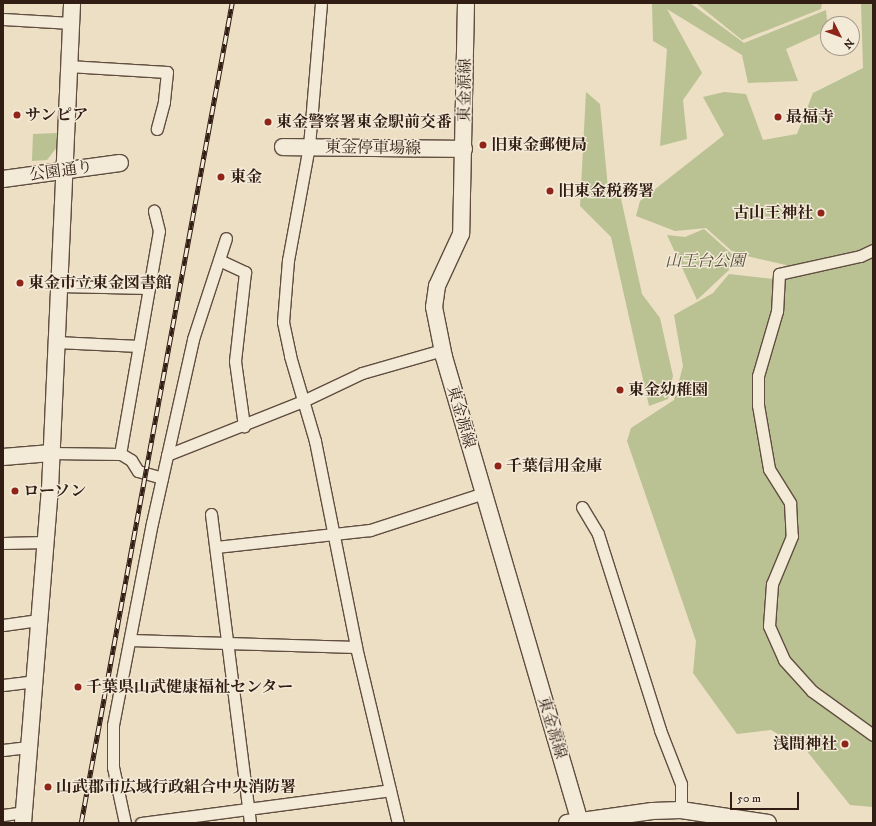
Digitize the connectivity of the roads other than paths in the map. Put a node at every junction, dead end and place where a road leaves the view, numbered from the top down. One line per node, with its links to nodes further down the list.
1 (72, 3): 5 (main road)
2 (321, 3): 8 (street)
3 (466, 3): 10 (main road, 東金源線)
4 (3, 19): 5 (street)
5 (71, 23): 6 (main road)
6 (68, 66): 7 (street); 12 (main road)
7 (157, 129)
8 (309, 146): 9 (main road, 東金停車場線); 10 (main road, 東金停車場線); 23 (street)
9 (283, 147)
10 (464, 149): 22 (main road, 東金源線)
11 (120, 163): 12 (main road, 公園通り)
12 (65, 171): 13 (main road, 公園通り); 18 (main road)
13 (3, 179)
14 (154, 211): 19 (street)
15 (226, 238): 17 (street)
16 (873, 250): 44 (street)
17 (219, 260): 24 (street); 27 (street)
18 (59, 286): 19 (street); 20 (main road)
19 (149, 288): 21 (street)
20 (56, 342): 21 (street); 25 (main road)
21 (139, 346): 26 (street)
22 (442, 350): 23 (street); 30 (main road, 東金源線)
23 (303, 401): 24 (street); 33 (street)
24 (244, 426): 27 (street)
25 (51, 453): 26 (street); 28 (main road); 34 (main road)
26 (120, 454): 29 (street)
27 (167, 454): 29 (street)
28 (3, 457)
29 (162, 478): 39 (street)
30 (484, 493): 33 (street); 52 (main road, 東金源線)
31 (582, 507): 50 (street)
32 (211, 514): 36 (street)
33 (334, 536): 36 (street); 41 (street)
34 (46, 542): 35 (street); 37 (main road)
35 (3, 544)
36 (216, 547): 40 (street)
37 (39, 620): 38 (street); 42 (main road)
38 (3, 625)
39 (130, 640): 40 (street); 53 (street)
40 (225, 643): 41 (street); 48 (street)
41 (356, 647): 47 (street)
42 (34, 681): 43 (street); 45 (main road)
43 (3, 685)
44 (873, 735)
45 (28, 747): 46 (street); 51 (main road)
46 (3, 750)
47 (390, 790): 48 (street); 56 (street)
48 (248, 808): 54 (street); 55 (street)
49 (3, 815): 51 (street)
50 (687, 815): 52 (main road); 57 (main road)
51 (24, 818)
52 (576, 822)
53 (125, 823)
54 (140, 823)
55 (250, 823)
56 (398, 823)
57 (768, 823)

